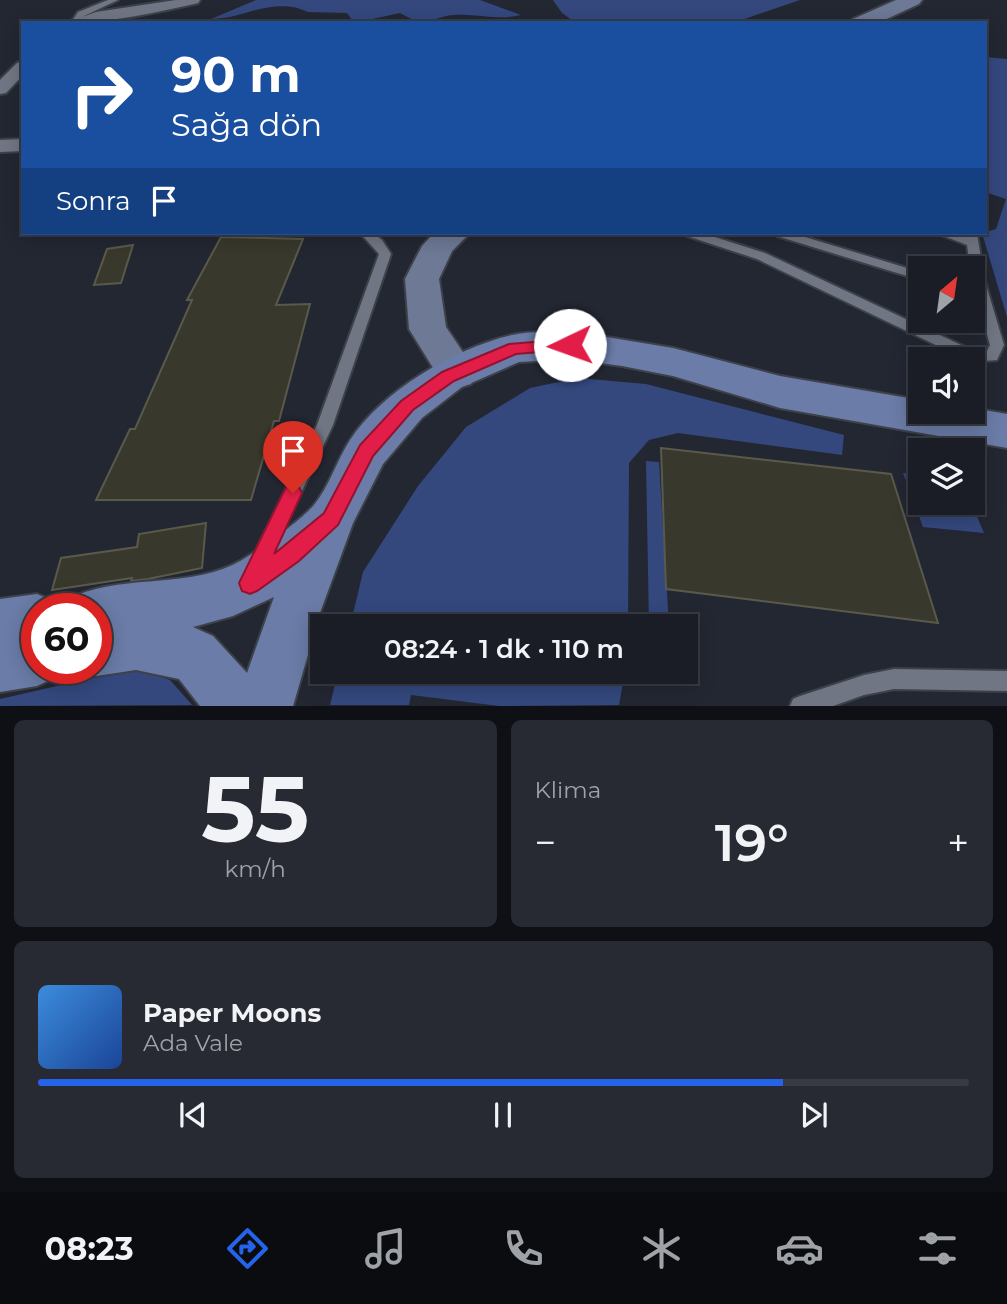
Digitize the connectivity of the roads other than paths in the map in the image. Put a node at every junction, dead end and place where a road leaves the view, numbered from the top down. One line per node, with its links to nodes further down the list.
1 (114, 0): 4 (lane)
2 (194, 0): 5 (street)
3 (912, 0): 6 (main road)
4 (75, 21)
5 (78, 21)
6 (865, 21)
7 (21, 68): 8 (street)
8 (0, 89)
9 (21, 145): 10 (street)
10 (0, 146)
11 (369, 235): 24 (lane)
12 (452, 235): 21 (main road)
13 (697, 235): 19 (lane)
14 (787, 235): 17 (lane)
15 (971, 237): 16 (lane)
16 (973, 256)
17 (908, 272)
18 (985, 312): 20 (lane)
19 (908, 326)
20 (923, 333)
21 (457, 373): 22 (main road); 23 (main road)
22 (1007, 430)
23 (331, 519): 24 (main road); 33 (main road)
24 (250, 583): 25 (main road)
25 (112, 612)
26 (21, 623): 27 (main road)
27 (0, 626)
28 (112, 647): 32 (main road)
29 (21, 661): 30 (main road)
30 (0, 664)
31 (1007, 681): 34 (lane)
32 (229, 705)
33 (264, 705)
34 (800, 705)

